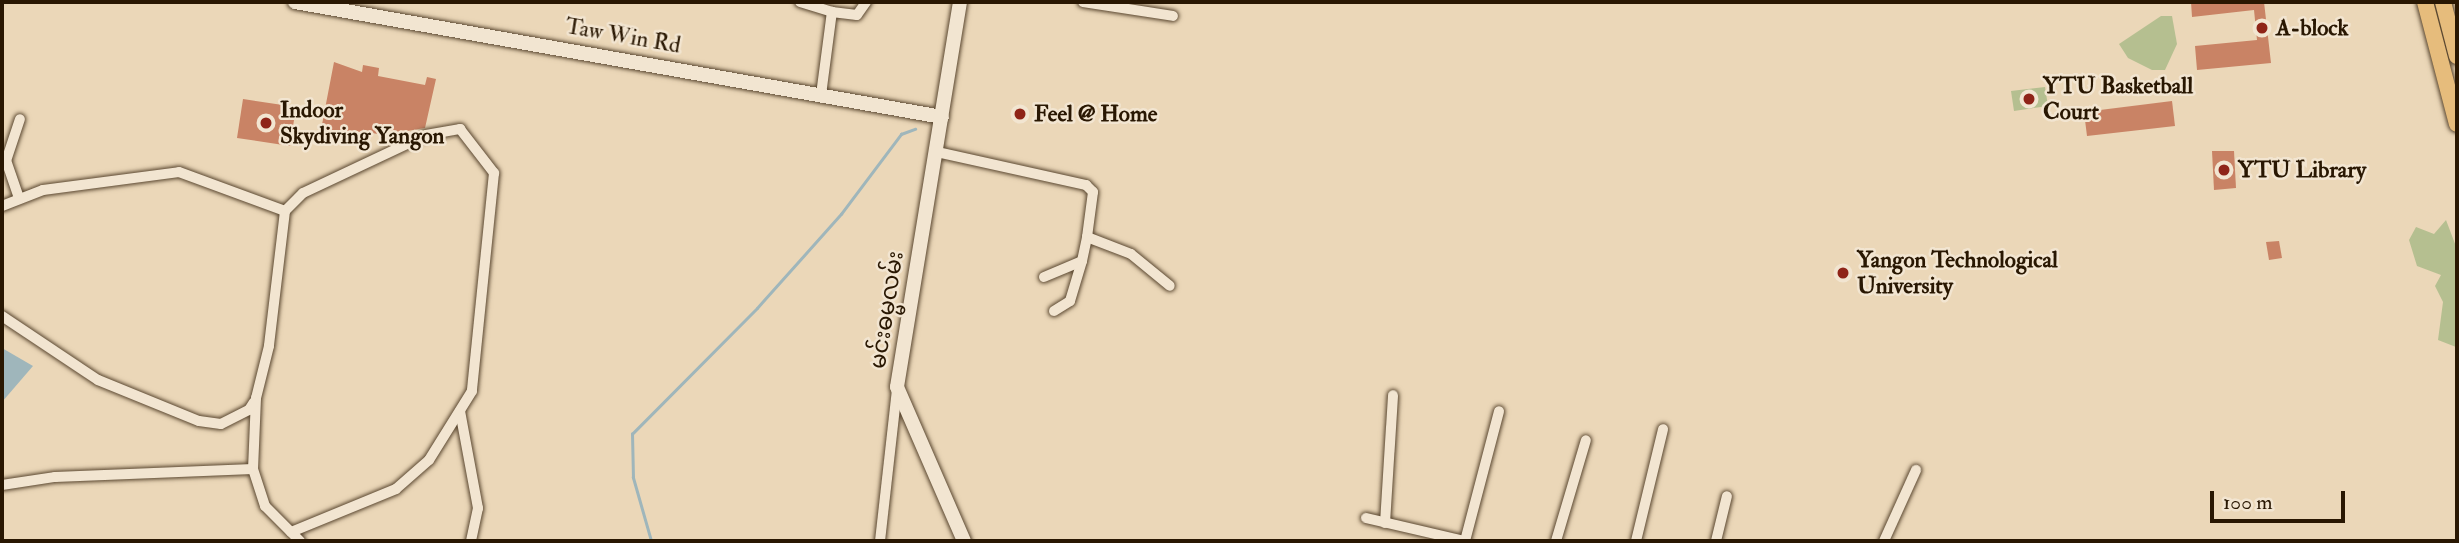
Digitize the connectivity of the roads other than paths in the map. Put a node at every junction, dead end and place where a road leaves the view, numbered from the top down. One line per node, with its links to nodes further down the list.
1 (295, 2): 11 (main road, Taw Win Rd)
2 (800, 2): 8 (street)
3 (866, 2): 8 (street)
4 (960, 2): 12 (main road, မင်းဓမ္မလမ်း)
5 (1083, 2): 9 (street)
6 (2425, 2): 14 (main road)
7 (2443, 2): 10 (main road)
8 (832, 12): 11 (street)
9 (1173, 16)
10 (2457, 57)
11 (821, 94): 12 (main road, Taw Win Rd)
12 (942, 117): 15 (main road, မင်းဓမ္မလမ်း)
13 (20, 119): 16 (street)
14 (2457, 124)
15 (937, 152): 19 (street); 25 (main road, မင်းဓမ္မလမ်း)
16 (19, 198): 17 (street); 18 (street)
17 (2, 206)
18 (285, 211): 27 (street); 28 (street)
19 (1087, 237): 20 (street); 22 (street)
20 (1082, 261): 21 (street); 23 (street)
21 (1044, 277)
22 (1170, 286)
23 (1054, 311)
24 (2, 316): 27 (street)
25 (897, 387): 42 (street); 43 (main road, မင်းဓမ္မလမ်း)
26 (1393, 395): 37 (street)
27 (256, 398): 32 (street)
28 (460, 411): 39 (street); 41 (street)
29 (1499, 411): 45 (street)
30 (1663, 429): 47 (street)
31 (1586, 440): 46 (street)
32 (253, 469): 34 (street); 39 (street)
33 (1916, 470): 49 (street)
34 (2, 485)
35 (1727, 496): 48 (street)
36 (1366, 518): 37 (street)
37 (1385, 523): 38 (street)
38 (1410, 528): 44 (street); 45 (street)
39 (291, 532): 40 (street)
40 (300, 541)
41 (471, 541)
42 (880, 541)
43 (964, 541)
44 (1408, 541)
45 (1465, 541)
46 (1556, 541)
47 (1636, 541)
48 (1716, 541)
49 (1884, 541)

